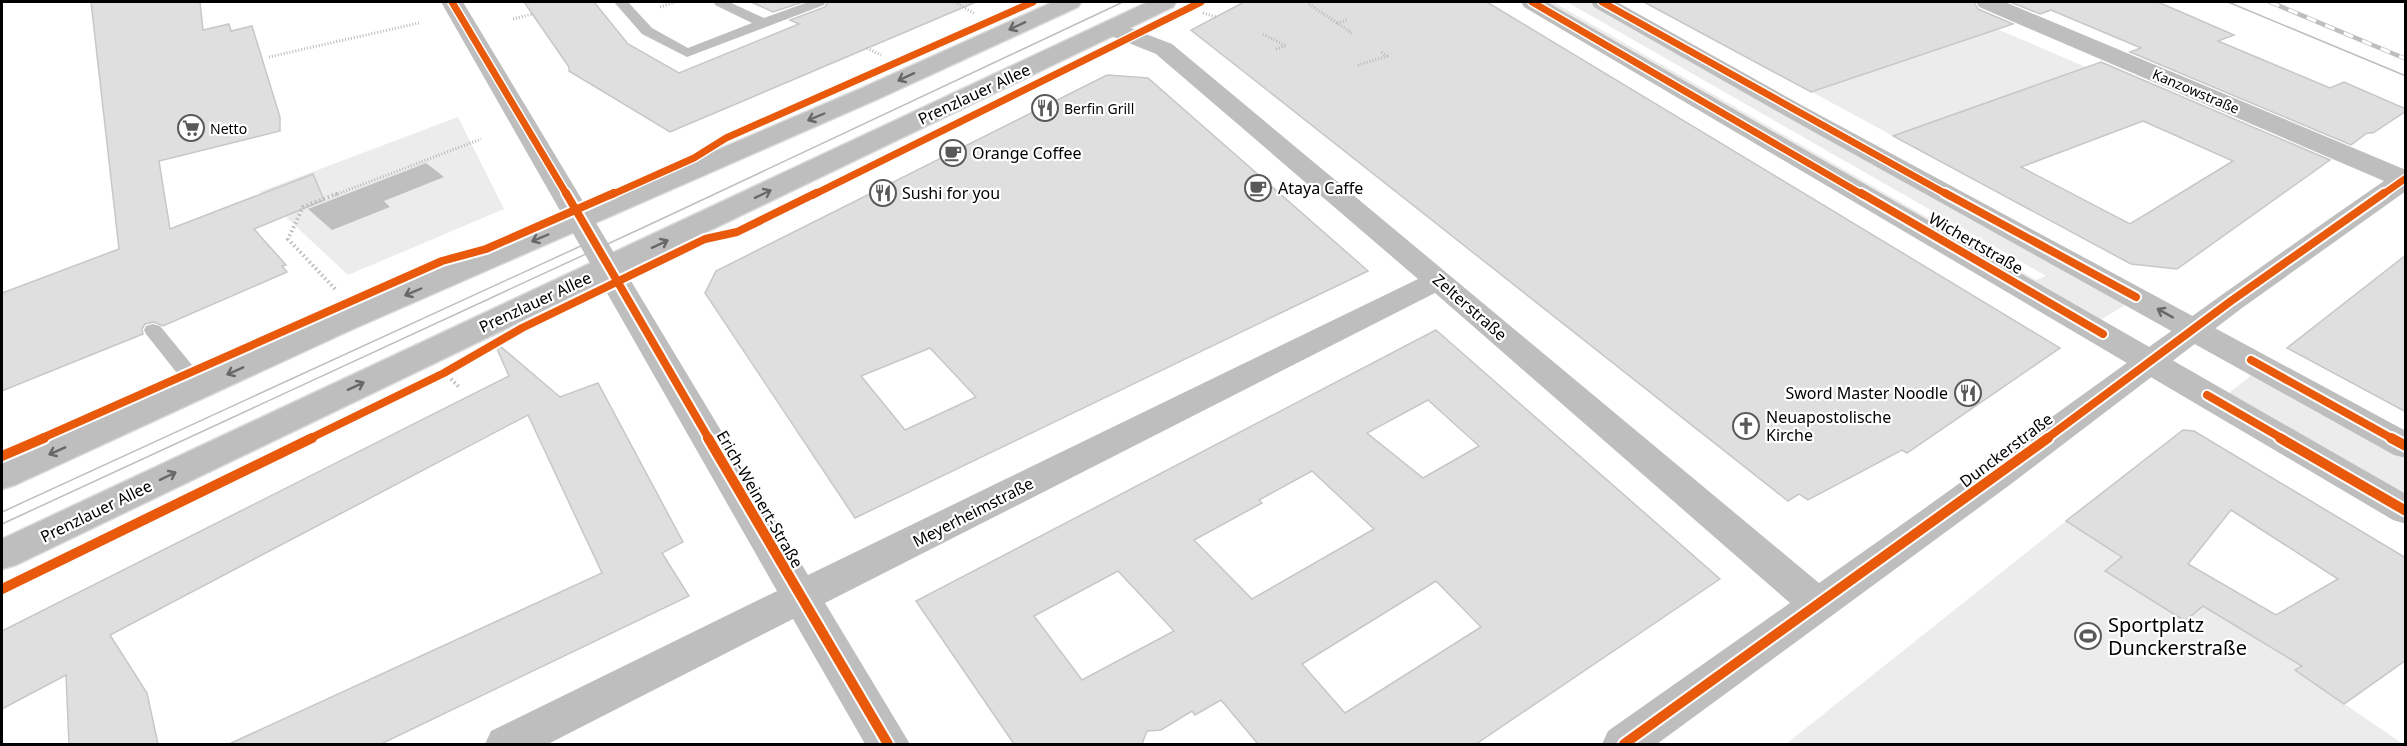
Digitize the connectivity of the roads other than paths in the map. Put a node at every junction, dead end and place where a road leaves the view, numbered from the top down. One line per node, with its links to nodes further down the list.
1 (452, 2): 13 (street)
2 (621, 2): 10 (lane)
3 (720, 2): 10 (lane)
4 (819, 2): 10 (lane)
5 (1070, 2): 13 (street, one-way to 13)
6 (1165, 2): 11 (street, Prenzlauer Allee)
7 (1532, 2): 18 (street, Wichertstraße)
8 (1602, 2): 16 (street, Wichertstraße, one-way to 8)
9 (1987, 2): 12 (street, Kanzowstraße)
10 (763, 23)
11 (1112, 28): 14 (street, Prenzlauer Allee, one-way to 11); 15 (street, Zelterstraße)
12 (2405, 178): 16 (street, Dunckerstraße)
13 (581, 219): 14 (street, Erich-Weinert-Straße); 19 (street, one-way to 19)
14 (609, 268): 23 (street, Prenzlauer Allee, one-way to 14); 24 (street, Erich-Weinert-Straße)
15 (1439, 281): 24 (street, Meyerheimstraße); 25 (street, Zelterstraße)
16 (2194, 329): 18 (street, Dunckerstraße); 20 (street, Wichertstraße)
17 (153, 330): 19 (lane)
18 (2150, 361): 22 (street, Wichertstraße); 25 (street, Dunckerstraße)
19 (199, 387): 21 (street, one-way to 21)
20 (2406, 446)
21 (2, 476)
22 (2406, 512)
23 (2, 555)
24 (800, 598): 26 (street, Meyerheimstraße); 27 (street, Erich-Weinert-Straße)
25 (1818, 604): 28 (street, Dunckerstraße)
26 (507, 744)
27 (888, 744)
28 (1624, 744)

